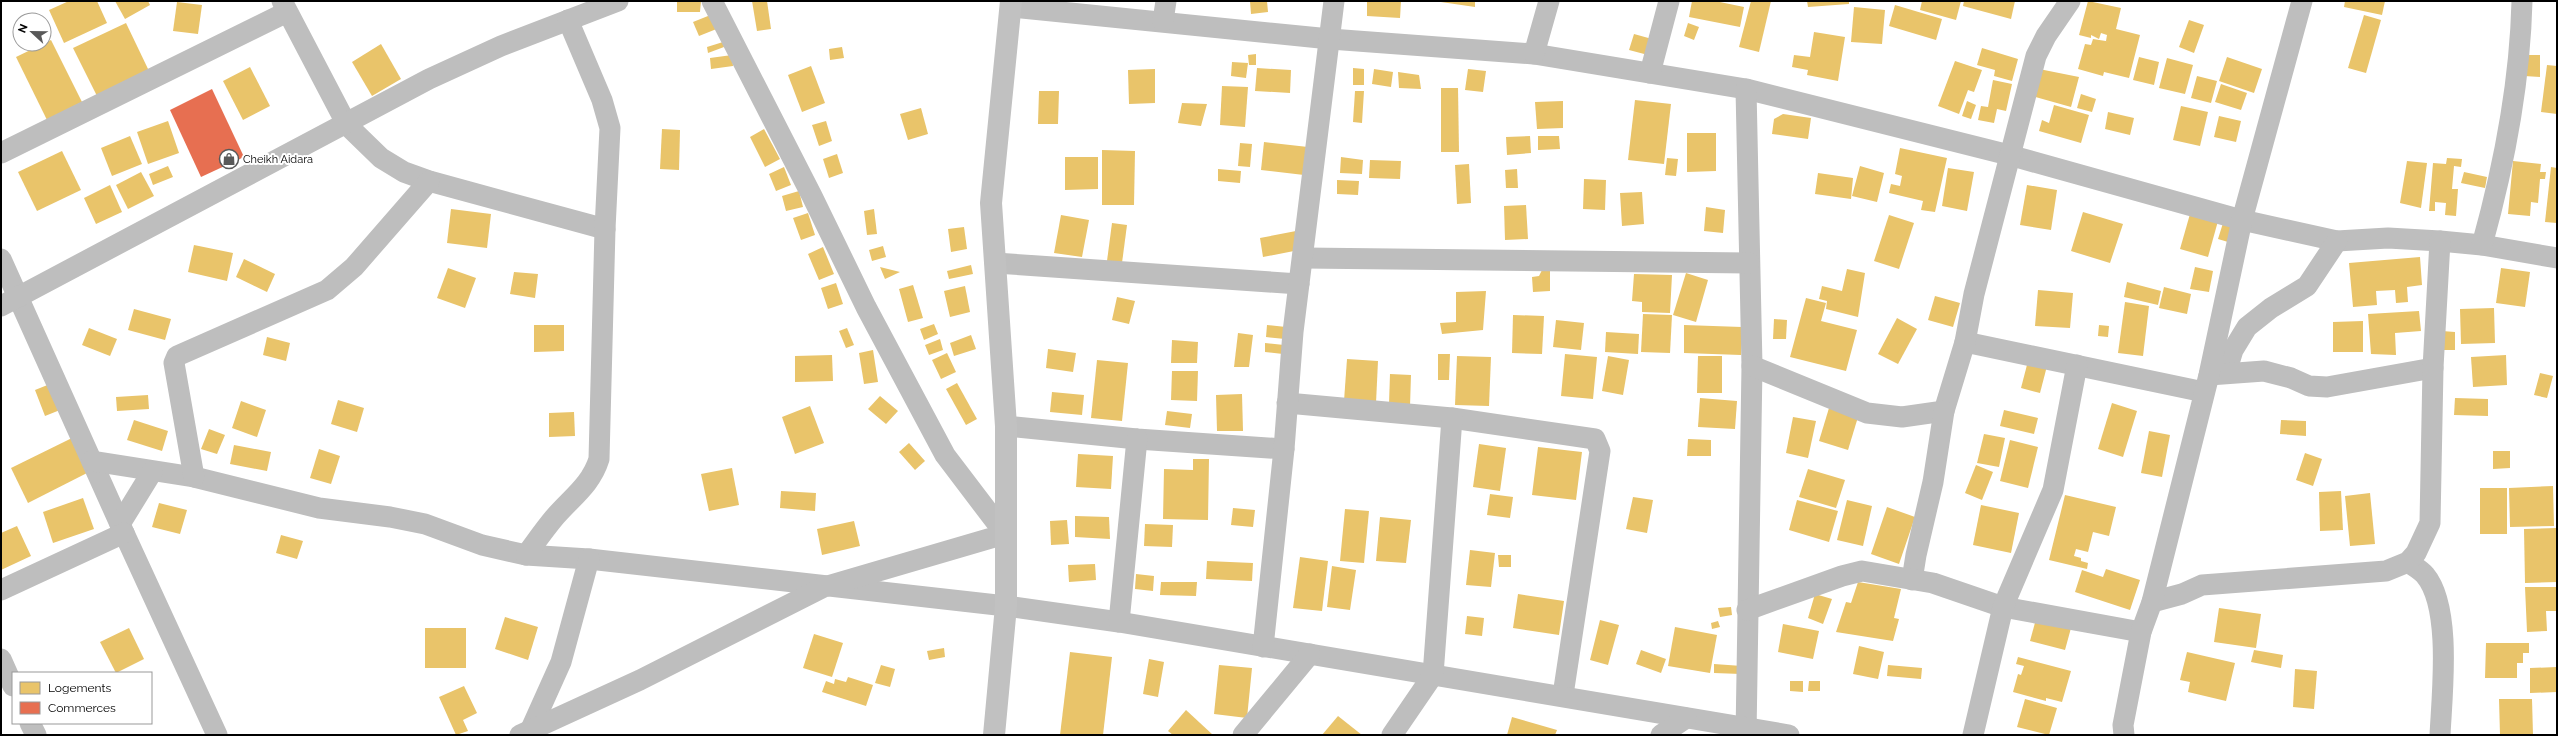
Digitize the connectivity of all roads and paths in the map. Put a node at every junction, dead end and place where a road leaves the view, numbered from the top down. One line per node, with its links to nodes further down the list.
1 (618, 1): 12 (street)
2 (712, 1): 48 (street)
3 (1334, 1): 13 (street)
4 (1549, 1): 14 (street)
5 (1670, 1): 15 (street)
6 (2070, 1): 19 (street)
7 (2302, 1): 21 (street)
8 (2522, 1): 25 (street)
9 (1011, 4): 11 (street); 29 (main road)
10 (285, 7): 17 (street); 18 (street)
11 (1165, 11): 13 (street)
12 (568, 20): 17 (street); 22 (street)
13 (1330, 39): 14 (street); 26 (street)
14 (1534, 54): 15 (street)
15 (1650, 73): 16 (street)
16 (1746, 89): 19 (street); 30 (street)
17 (346, 125): 20 (street); 32 (street)
18 (1, 153)
19 (2008, 155): 21 (street); 33 (street)
20 (429, 182): 22 (street); 46 (street)
21 (2242, 220): 23 (street); 37 (street)
22 (605, 229): 49 (street)
23 (2337, 241): 24 (street); 37 (street)
24 (2440, 242): 25 (street); 36 (street)
25 (2482, 245): 27 (street)
26 (1304, 258): 30 (street); 31 (street)
27 (2557, 258)
28 (1, 259): 32 (street)
29 (995, 263): 31 (street); 41 (main road)
30 (1749, 263): 35 (street)
31 (1299, 284): 38 (street)
32 (10, 302): 44 (street)
33 (1965, 342): 34 (street); 39 (street)
34 (2077, 365): 37 (street); 57 (street)
35 (1752, 366): 39 (street); 58 (street)
36 (2434, 368): 37 (street); 51 (street)
37 (2213, 380): 55 (street)
38 (1287, 403): 40 (street); 43 (street)
39 (1944, 411): 52 (street)
40 (1452, 418): 64 (street); 66 (street)
41 (1006, 426): 42 (street); 48 (main road)
42 (1137, 439): 43 (street); 59 (street)
43 (1284, 450): 61 (street)
44 (92, 461): 45 (street); 47 (street)
45 (152, 472): 46 (street); 47 (street)
46 (194, 477): 49 (street)
47 (122, 528): 54 (street); 72 (street)
48 (1005, 534): 53 (street); 56 (main road)
49 (526, 556): 50 (street)
50 (589, 559): 53 (street); 70 (street)
51 (2408, 562): 55 (street); 80 (street)
52 (1912, 580): 57 (street); 58 (street)
53 (824, 587): 56 (street); 70 (street)
54 (1, 590)
55 (2152, 602): 60 (street)
56 (1006, 606): 59 (street); 73 (main road)
57 (2003, 607): 60 (street); 78 (street)
58 (1747, 610): 69 (street)
59 (1119, 622): 61 (street)
60 (2141, 632): 79 (street)
61 (1263, 647): 62 (street)
62 (1310, 654): 64 (street); 74 (street)
63 (1, 659): 65 (street)
64 (1433, 675): 66 (street); 75 (street)
65 (12, 684)
66 (1563, 695): 67 (street)
67 (1686, 718): 69 (street); 76 (street)
68 (30, 724): 71 (street)
69 (1747, 732): 77 (street)
70 (525, 733)
71 (36, 735)
72 (217, 735)
73 (994, 735)
74 (1243, 735)
75 (1392, 735)
76 (1661, 735)
77 (1790, 735)
78 (1973, 735)
79 (2124, 735)
80 (2440, 735)

